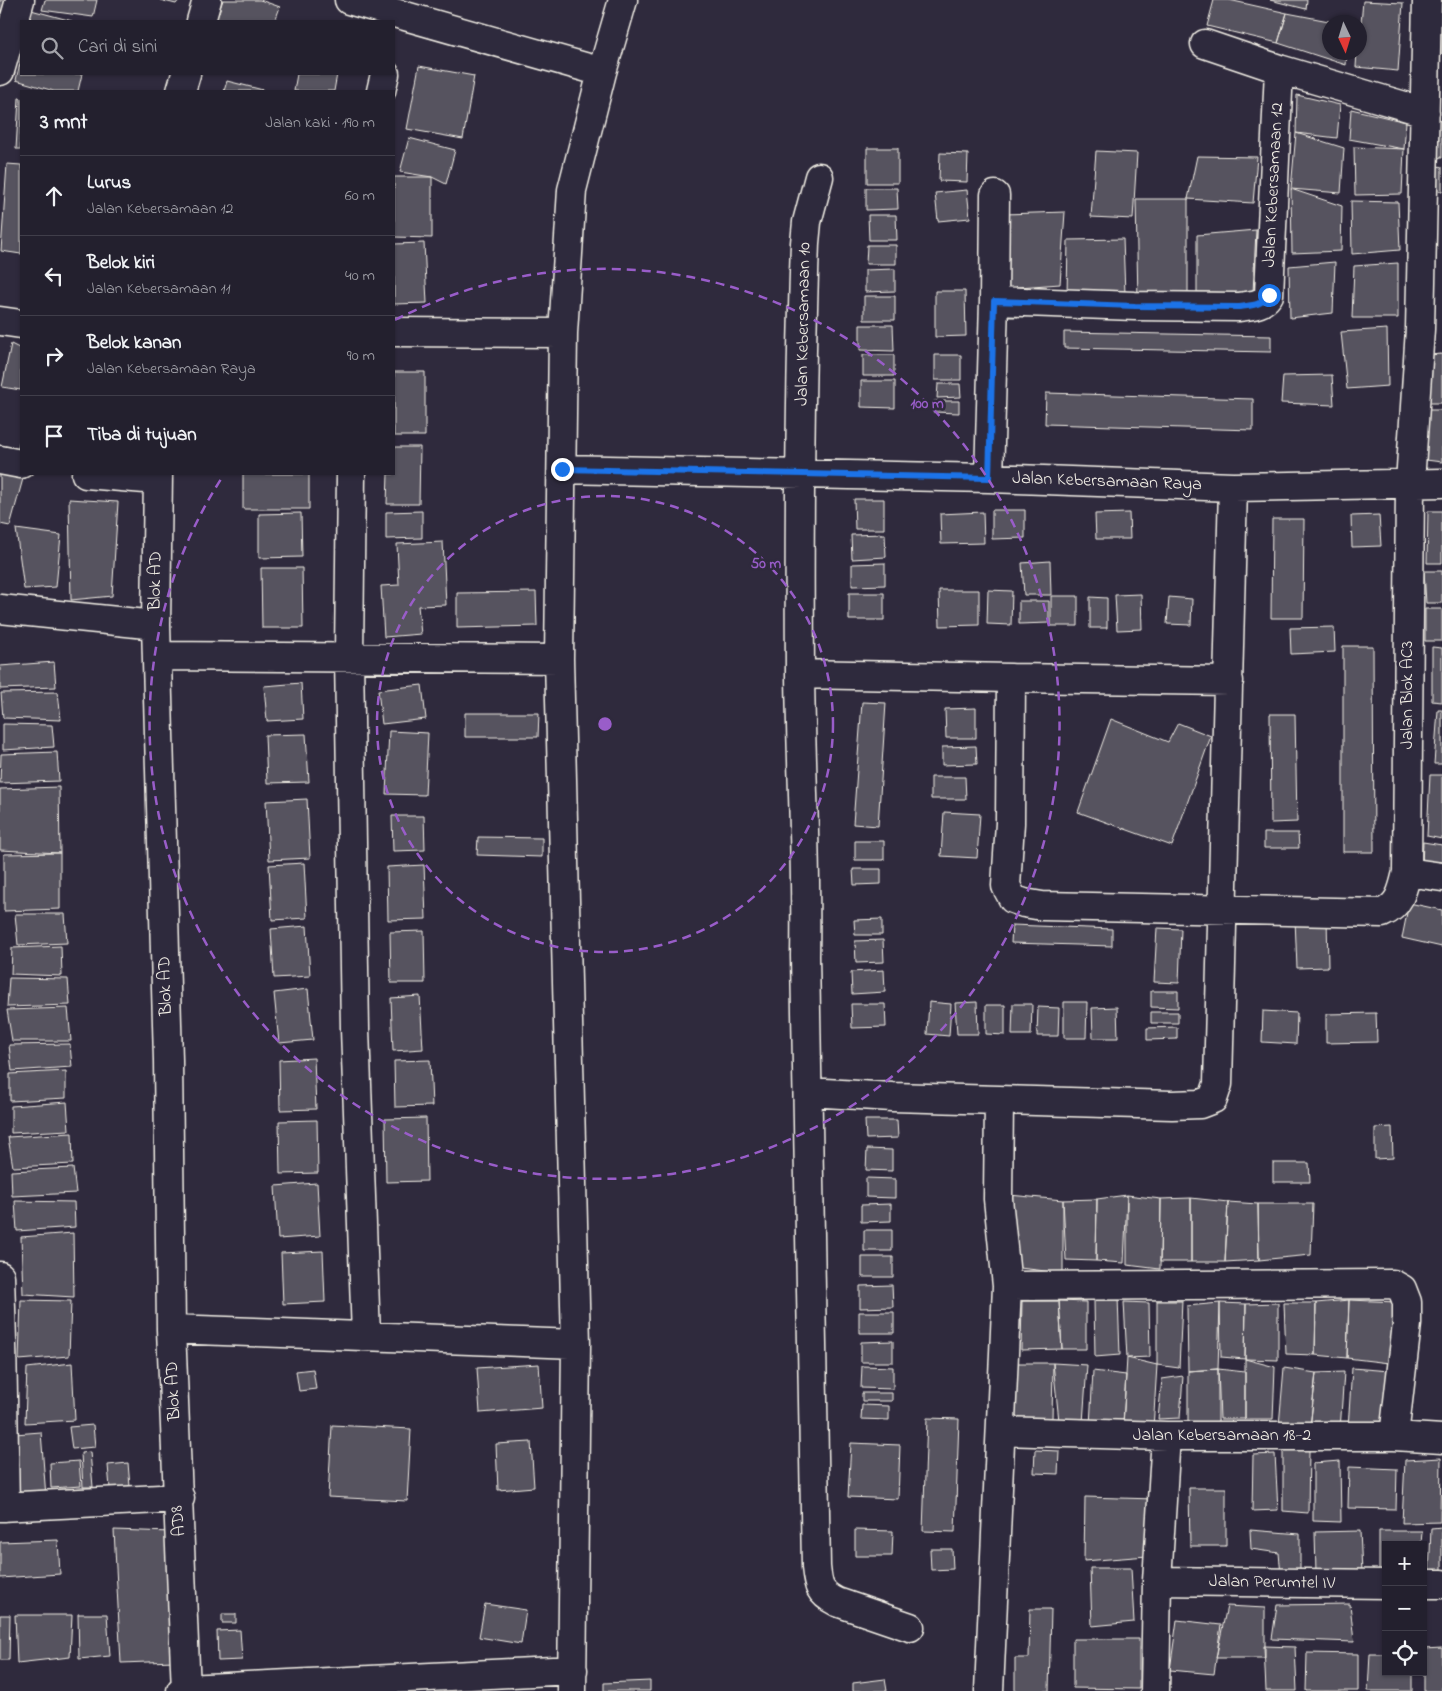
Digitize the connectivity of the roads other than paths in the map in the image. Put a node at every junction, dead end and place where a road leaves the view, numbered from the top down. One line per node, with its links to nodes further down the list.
1 (20, 0): 10 (street)
2 (207, 0): 7 (street)
3 (349, 0): 6 (street)
4 (623, 0): 11 (street)
5 (1427, 0): 16 (street, Jalan Blok AC3)
6 (398, 17): 11 (street)
7 (201, 20)
8 (1205, 44): 9 (street)
9 (1279, 69): 16 (street); 19 (street, Jalan Kebersamaan 12)
10 (0, 71)
11 (602, 72): 24 (street)
12 (186, 75): 14 (street)
13 (385, 75): 15 (street)
14 (181, 90)
15 (381, 90)
16 (1425, 112): 22 (street, Jalan Blok AC3)
17 (819, 176): 28 (street, Jalan Kebersamaan 10)
18 (995, 195): 19 (street)
19 (994, 301): 32 (street)
20 (0, 321): 21 (street)
21 (20, 324)
22 (1431, 329): 33 (street, Jalan Blok AC3)
23 (395, 332): 24 (street)
24 (563, 333): 27 (street)
25 (0, 460): 26 (street)
26 (20, 464)
27 (562, 469): 28 (street, Jalan Kebersamaan Raya); 40 (street)
28 (801, 473): 32 (street, Jalan Kebersamaan Raya); 41 (street, Jalan Kebersamaan 10)
29 (110, 475): 31 (street)
30 (351, 475): 39 (street)
31 (158, 477): 37 (street, Blok AD)
32 (989, 478): 35 (street, Jalan Kebersamaan Raya)
33 (1410, 483): 34 (street, Jalan Kebersamaan Raya); 35 (street, Jalan Kebersamaan Raya); 44 (street, Jalan Blok AC3)
34 (1442, 483)
35 (1233, 487): 43 (street)
36 (0, 609): 37 (street)
37 (156, 625): 38 (street, Blok AD)
38 (157, 656): 39 (street); 51 (street, Blok AD)
39 (349, 656): 40 (street); 52 (street)
40 (559, 659): 54 (street)
41 (800, 674): 42 (street); 47 (street, Jalan Kebersamaan 10)
42 (1011, 678): 43 (street); 46 (street, Jalan Blok AC3)
43 (1229, 681): 46 (street)
44 (1407, 872): 45 (street); 46 (street, Jalan Blok AC3)
45 (1442, 877)
46 (1223, 908): 48 (street)
47 (808, 1092): 48 (street); 65 (street, Jalan Kebersamaan 10)
48 (999, 1100): 50 (street)
49 (0, 1276): 53 (street)
50 (1007, 1286): 55 (street); 57 (street)
51 (171, 1329): 52 (street); 59 (street, Blok AD)
52 (366, 1336): 54 (street)
53 (1, 1341): 60 (street)
54 (576, 1344): 66 (street)
55 (1001, 1431): 56 (street, Jalan Kebersamaan 18-2); 69 (street)
56 (1166, 1436): 57 (street, Jalan Kebersamaan 18-2); 61 (street)
57 (1394, 1436): 58 (street, Jalan Kebersamaan 18-2)
58 (1442, 1439)
59 (180, 1498): 60 (street, AD8); 68 (street, AD8)
60 (2, 1507)
61 (1157, 1581): 62 (street, Jalan Perumtel IV); 70 (street)
62 (1382, 1584)
63 (1427, 1584): 64 (street)
64 (1442, 1584)
65 (910, 1628)
66 (573, 1680): 67 (street)
67 (374, 1686): 68 (street)
68 (185, 1690)
69 (989, 1691)
70 (1155, 1691)

